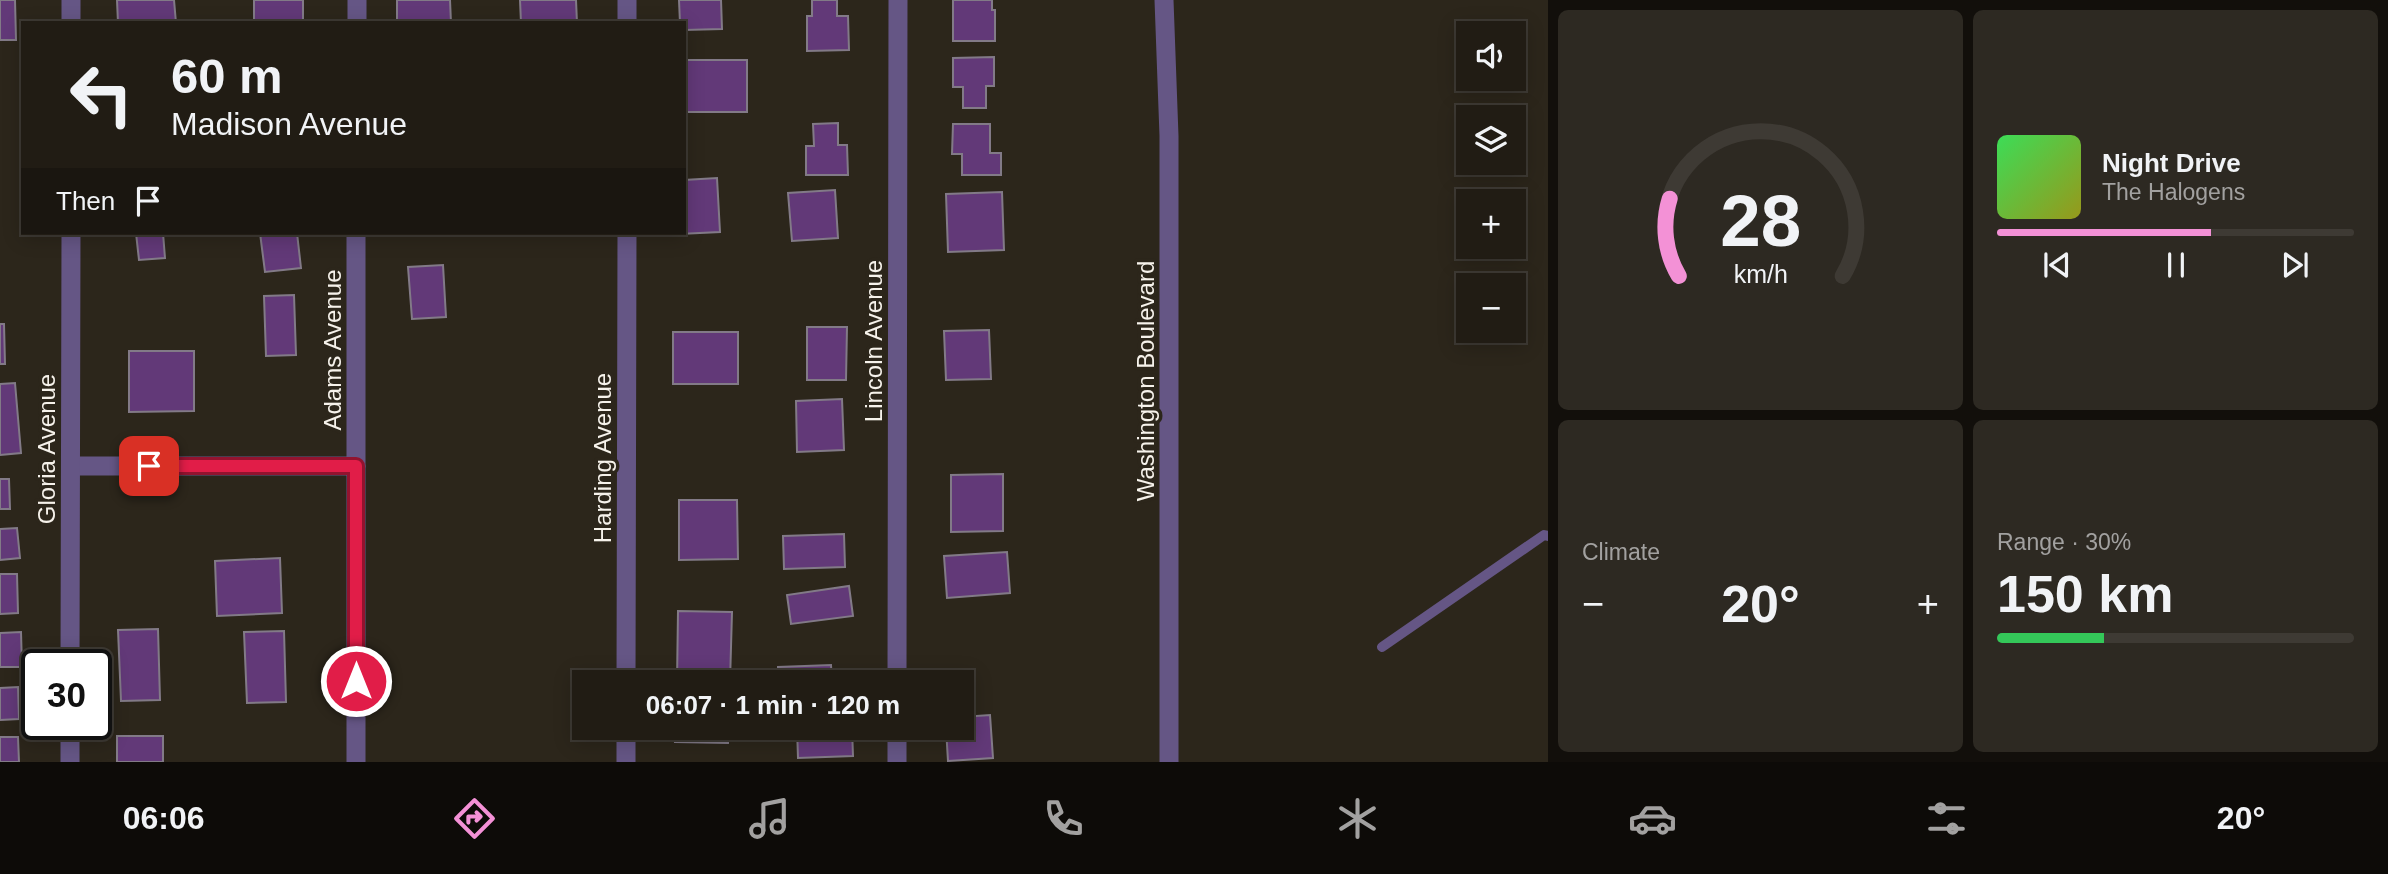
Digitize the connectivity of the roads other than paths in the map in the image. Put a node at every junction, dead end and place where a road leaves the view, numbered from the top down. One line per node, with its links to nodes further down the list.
1 (71, 0): 6 (street)
2 (357, 0): 7 (street)
3 (627, 0): 8 (street)
4 (898, 0): 18 (street, Lincoln Avenue)
5 (1164, 0): 26 (street, Washington Boulevard)
6 (71, 21)
7 (357, 21)
8 (627, 21)
9 (71, 235): 12 (street, Gloria Avenue)
10 (356, 235): 13 (street, Adams Avenue)
11 (627, 235): 17 (street, Harding Avenue)
12 (71, 466): 13 (street); 16 (street, Gloria Avenue)
13 (356, 466): 23 (street, Adams Avenue)
14 (1548, 536): 15 (lane)
15 (1382, 647)
16 (71, 649)
17 (626, 670)
18 (897, 670)
19 (70, 740): 22 (street)
20 (626, 740): 24 (street)
21 (897, 740): 25 (street)
22 (70, 762)
23 (356, 762)
24 (626, 762)
25 (897, 762)
26 (1169, 762)

